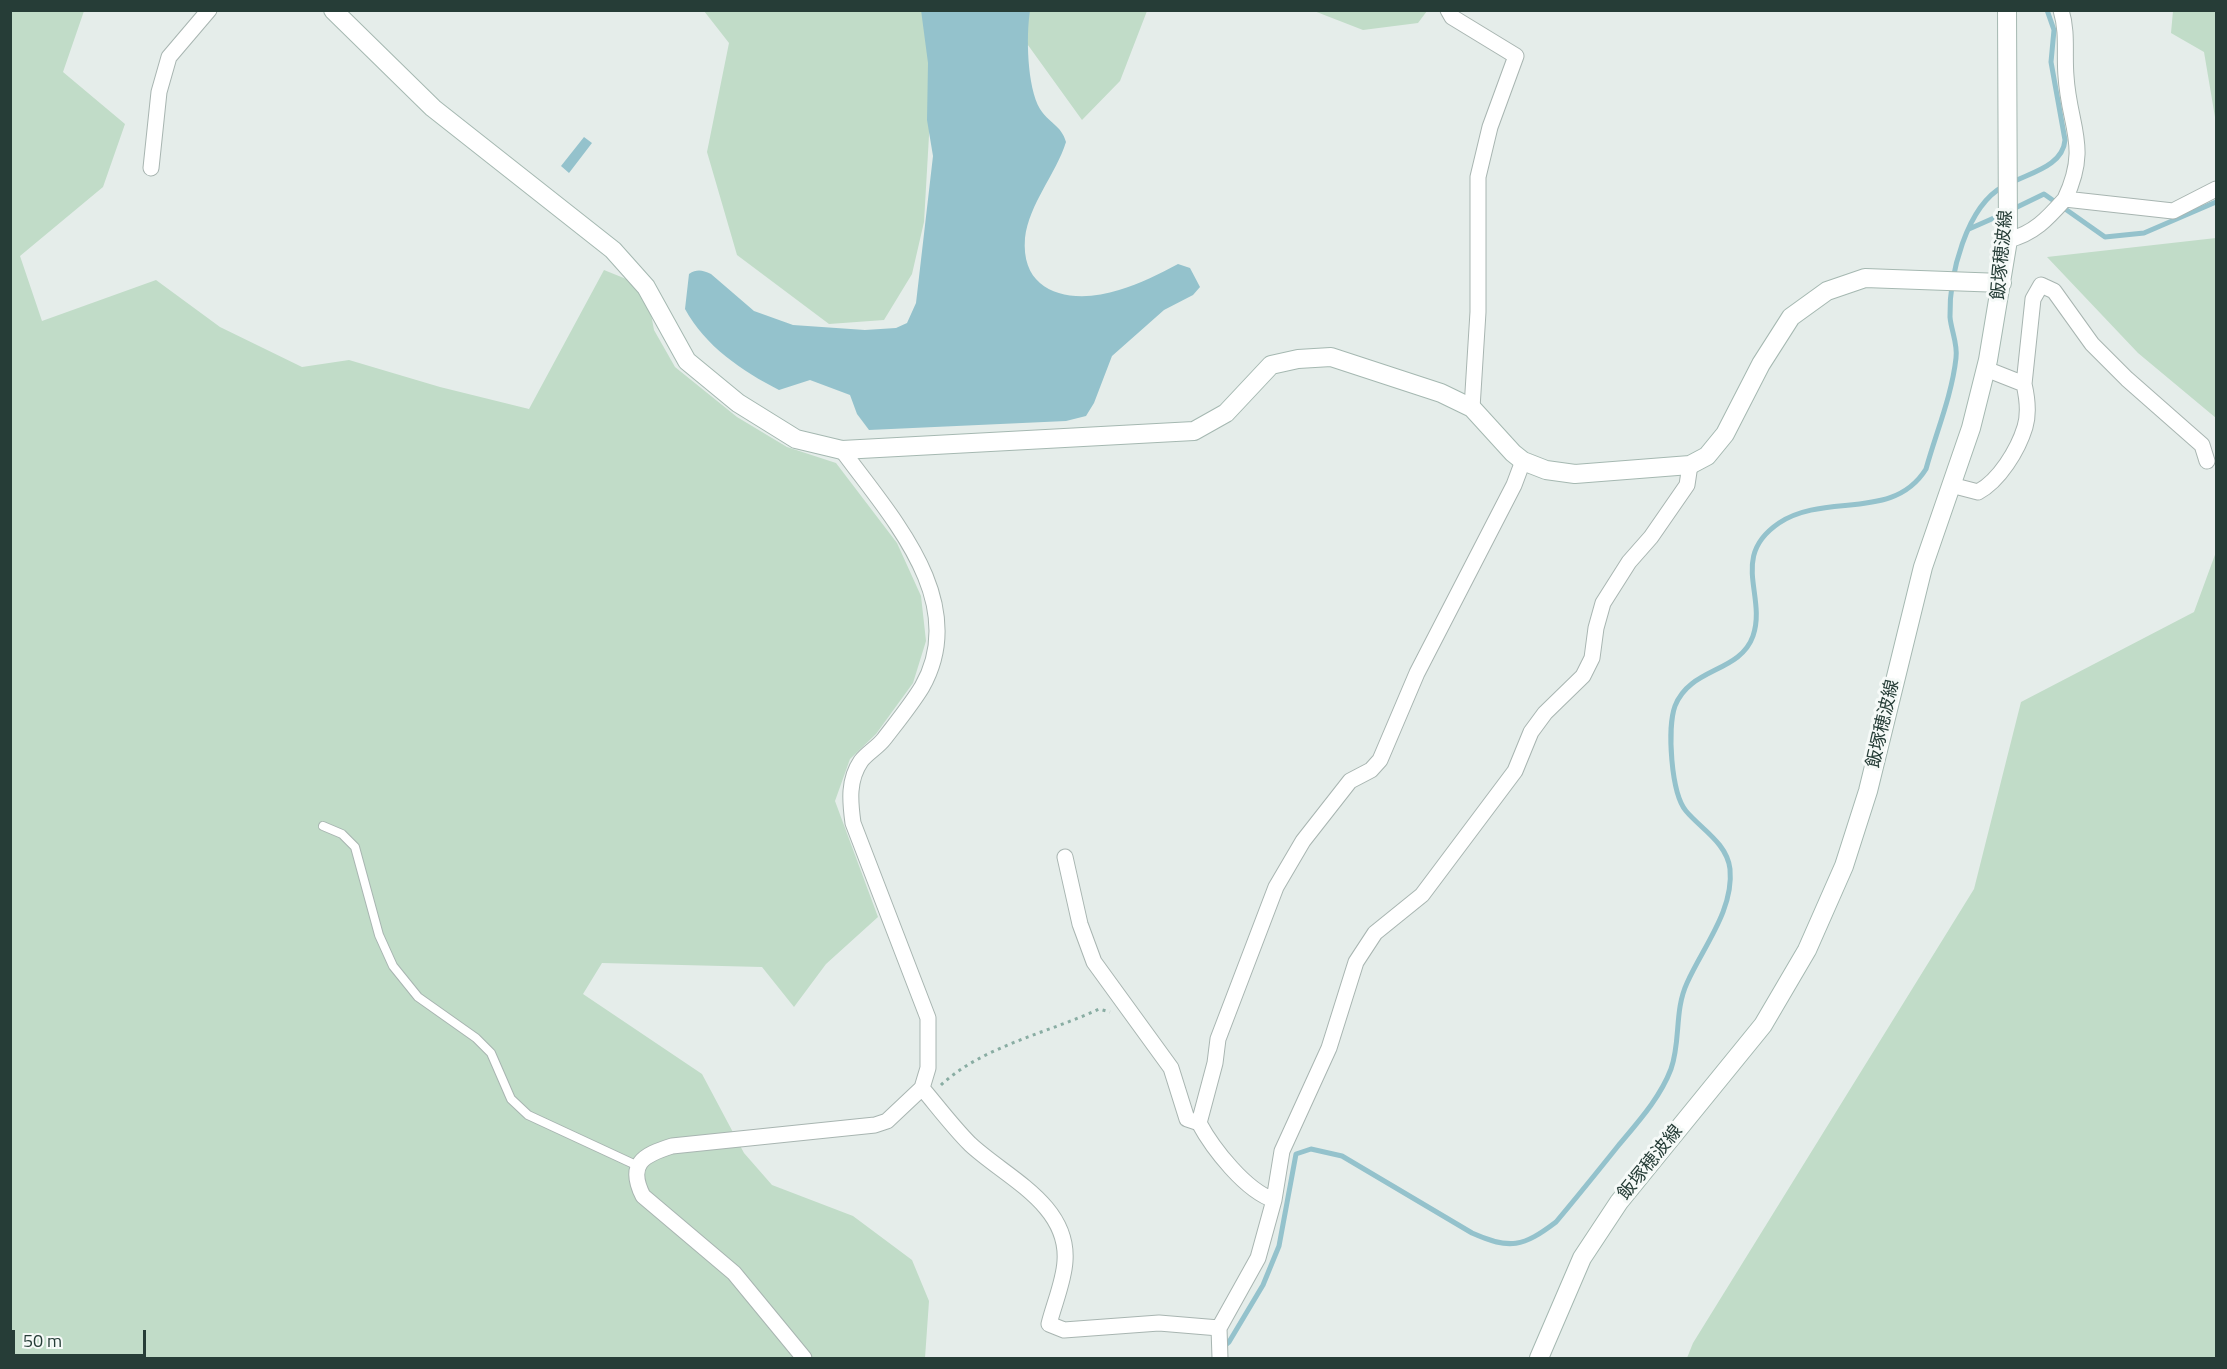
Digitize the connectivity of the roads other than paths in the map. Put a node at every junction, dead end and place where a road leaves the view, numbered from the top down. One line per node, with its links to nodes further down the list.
1 (209, 10): 6 (street)
2 (333, 10): 14 (street)
3 (1448, 10): 13 (street)
4 (2007, 10): 9 (street, 飯塚穂波線)
5 (2061, 10): 8 (street)
6 (151, 168)
7 (2217, 189): 8 (street)
8 (2066, 199): 9 (street)
9 (2008, 240): 10 (street, 飯塚穂波線)
10 (2002, 283): 11 (street, 飯塚穂波線); 17 (street)
11 (1986, 369): 12 (street); 18 (street, 飯塚穂波線)
12 (2024, 384): 16 (street); 18 (street)
13 (1472, 408): 14 (street); 15 (street)
14 (842, 450): 21 (street)
15 (1523, 461): 17 (street); 22 (street)
16 (2207, 461)
17 (1690, 465): 24 (street)
18 (1951, 485): 28 (street, 飯塚穂波線)
19 (323, 826): 23 (lane)
20 (1065, 857): 22 (street)
21 (925, 1092): 23 (street); 25 (street)
22 (1199, 1123): 24 (street)
23 (638, 1166): 26 (street)
24 (1274, 1200): 25 (street)
25 (1220, 1332): 27 (street)
26 (804, 1359)
27 (1220, 1359)
28 (1539, 1359)

